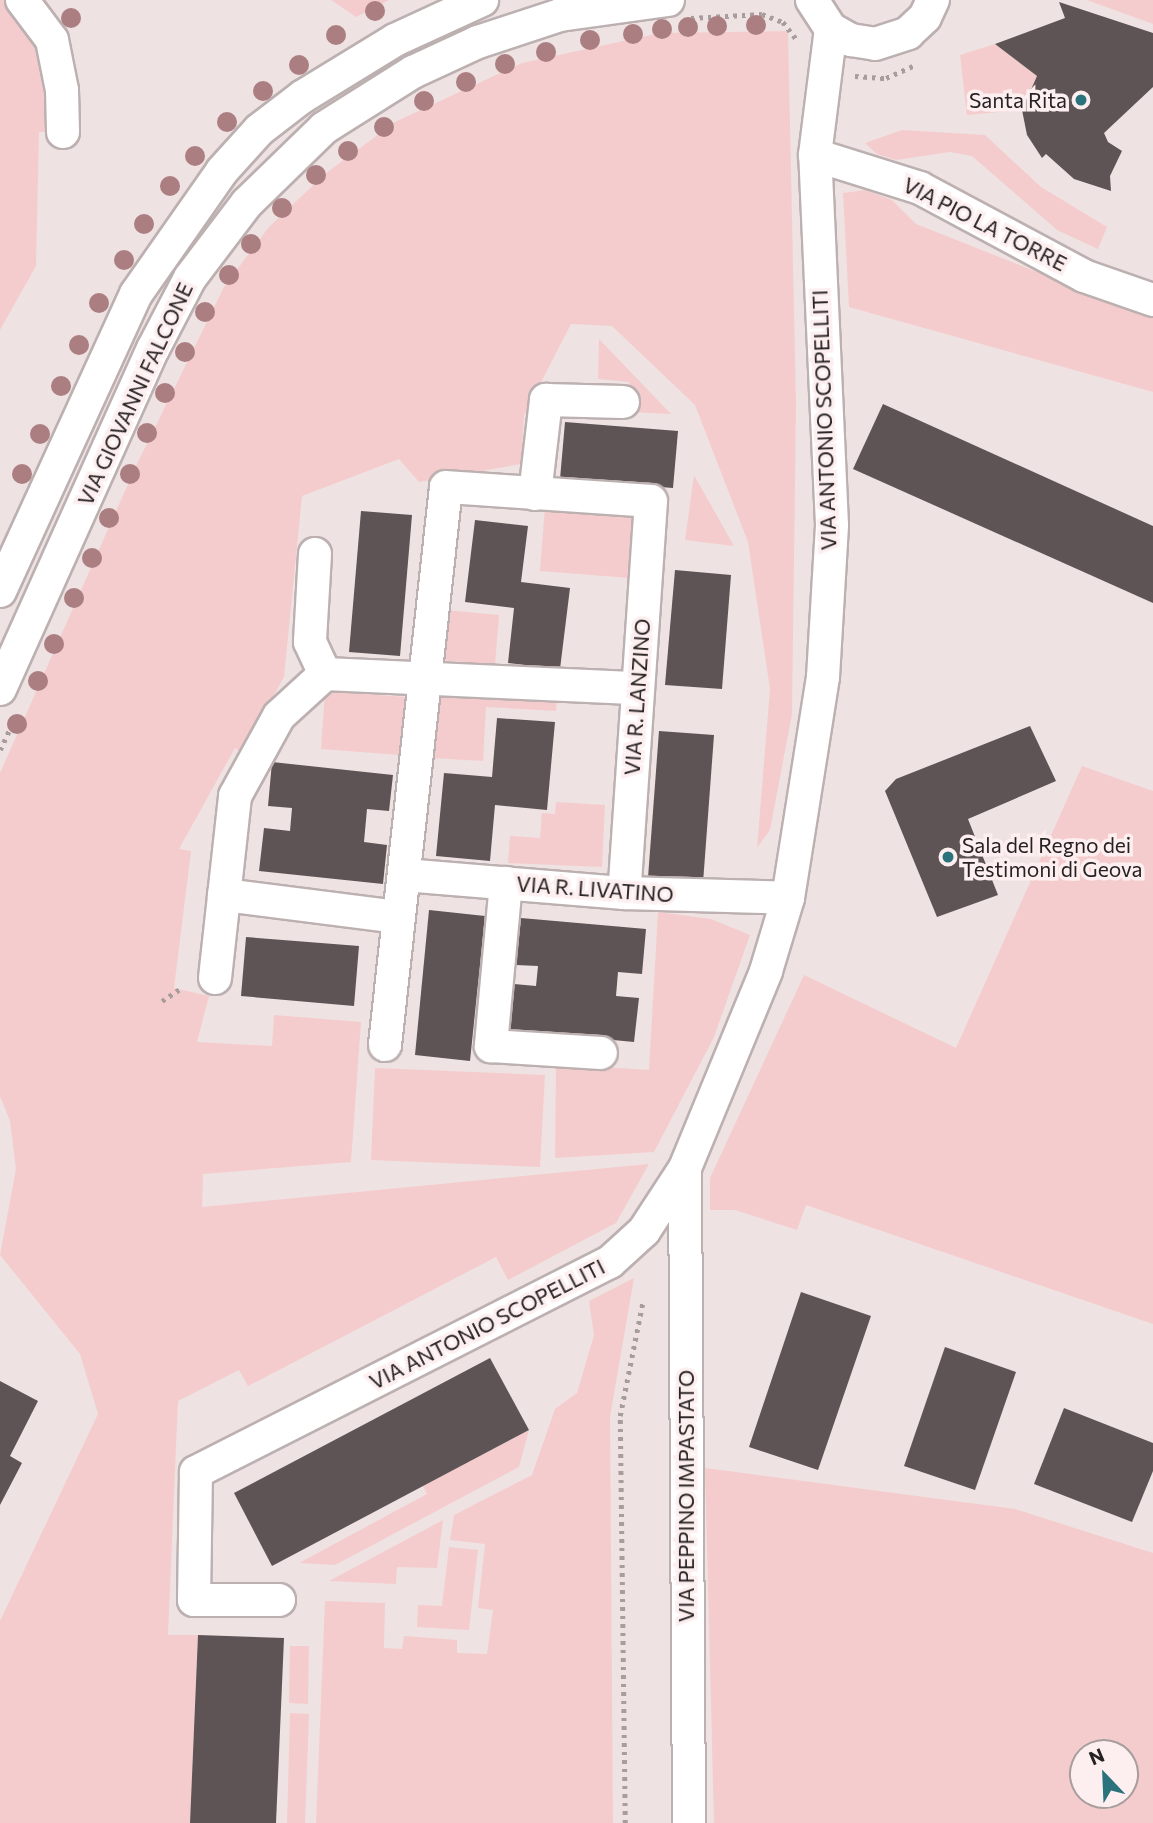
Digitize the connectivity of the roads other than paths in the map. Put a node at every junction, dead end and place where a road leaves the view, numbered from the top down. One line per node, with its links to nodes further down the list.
1 (22, 0): 6 (street)
2 (482, 0): 12 (street, VIA GIOVANNI FALCONE)
3 (933, 0): 4 (street)
4 (815, 8): 7 (street, VIA ANTONIO SCOPELLITI)
5 (677, 9): 16 (street, VIA GIOVANNI FALCONE)
6 (62, 132)
7 (815, 155): 8 (street, VIA PIO LA TORRE); 21 (street, VIA ANTONIO SCOPELLITI)
8 (1153, 300)
9 (623, 402): 10 (street)
10 (535, 494): 14 (street); 15 (street, VIA R. LANZINO)
11 (315, 554): 13 (street)
12 (0, 592)
13 (325, 674): 14 (street); 20 (street)
14 (426, 677): 15 (street); 17 (street)
15 (638, 688): 19 (street, VIA R. LANZINO)
16 (11, 696)
17 (404, 875): 18 (street, VIA R. LIVATINO); 22 (street)
18 (506, 883): 19 (street, VIA R. LIVATINO); 25 (street)
19 (624, 893): 21 (street, VIA R. LIVATINO)
20 (224, 895): 22 (street); 23 (street)
21 (788, 898): 26 (street, VIA ANTONIO SCOPELLITI)
22 (399, 917): 24 (street)
23 (215, 978)
24 (385, 1045)
25 (601, 1053)
26 (685, 1168): 27 (street, VIA ANTONIO SCOPELLITI); 28 (street, VIA PEPPINO IMPASTATO)
27 (279, 1600)
28 (689, 1823)

